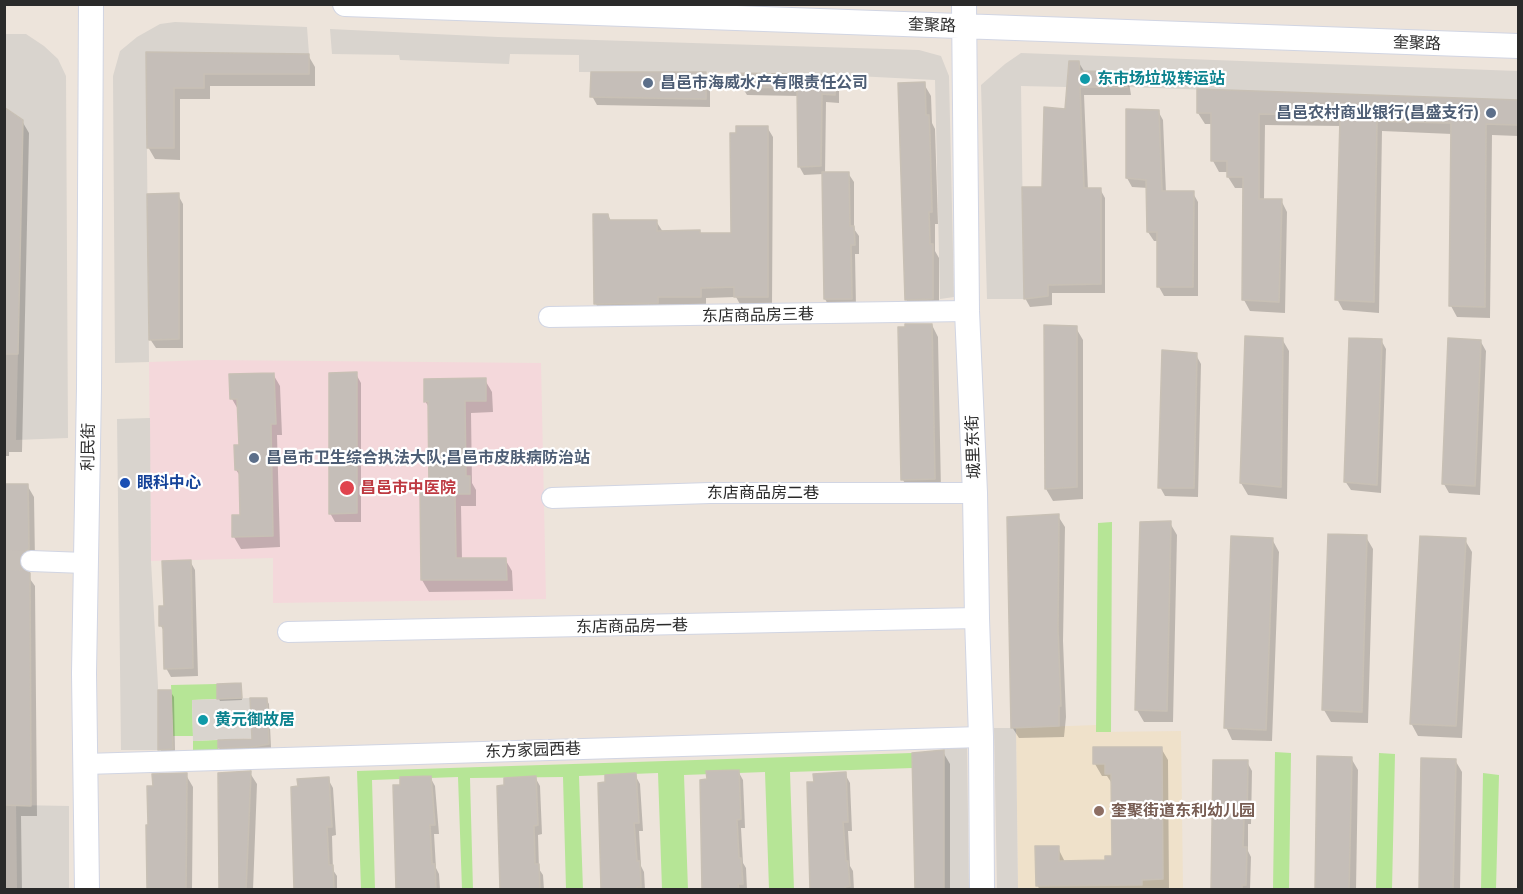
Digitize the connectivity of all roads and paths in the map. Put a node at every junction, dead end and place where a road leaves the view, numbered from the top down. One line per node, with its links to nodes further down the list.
1 (91, 4): 10 (street, 利民街)
2 (345, 4): 3 (street, 奎聚路)
3 (964, 15): 4 (street, 奎聚路); 5 (street, 城里东街)
4 (1518, 46)
5 (967, 311): 6 (street, 东店商品房三巷); 7 (street, 城里东街)
6 (549, 317)
7 (975, 493): 8 (street, 东店商品房二巷); 11 (street, 城里东街)
8 (552, 498)
9 (32, 561): 10 (street)
10 (86, 563): 14 (street, 利民街)
11 (977, 618): 12 (street, 东店商品房一巷); 13 (street, 城里东街)
12 (288, 632)
13 (981, 737): 14 (street, 东方家园西巷); 16 (street, 城里东街)
14 (85, 764): 15 (street, 利民街)
15 (87, 890)
16 (982, 890)

